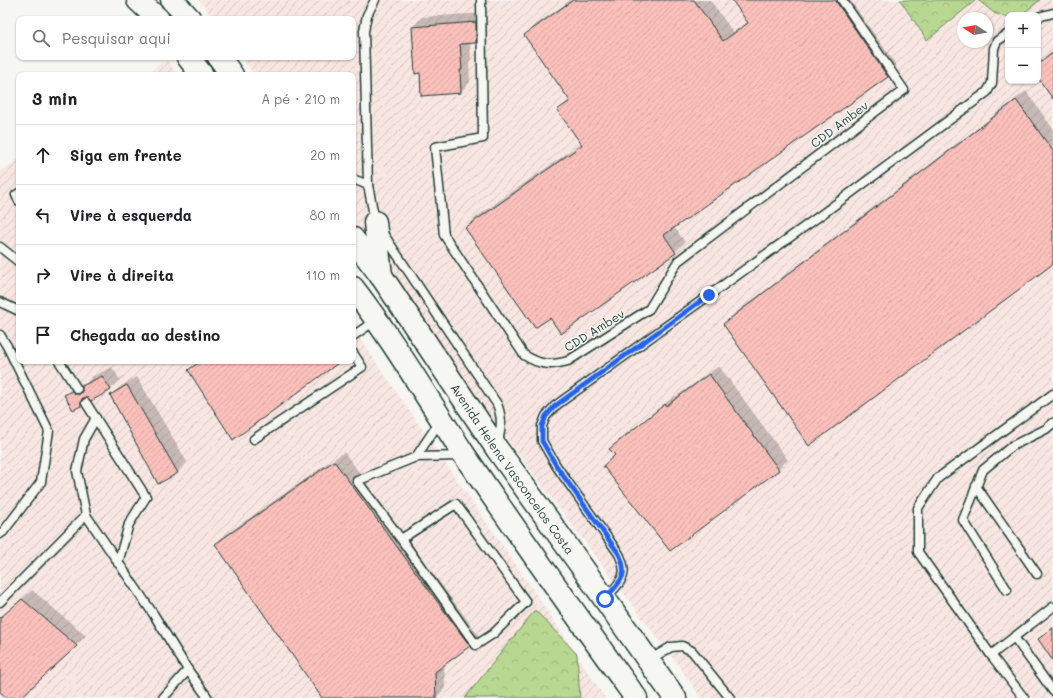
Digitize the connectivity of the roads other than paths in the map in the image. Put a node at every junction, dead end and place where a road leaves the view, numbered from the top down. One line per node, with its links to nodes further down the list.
1 (138, 0): 7 (highway)
2 (172, 0): 8 (highway)
3 (375, 0): 16 (lane)
4 (481, 0): 5 (lane, CDD Ambev)
5 (842, 0)
6 (1053, 13): 9 (lane)
7 (155, 16)
8 (187, 16)
9 (1041, 17)
10 (1005, 36): 48 (lane)
11 (190, 60): 13 (highway)
12 (221, 60): 14 (highway)
13 (200, 72)
14 (230, 72)
15 (356, 180): 16 (lane)
16 (368, 185): 17 (lane)
17 (375, 222): 21 (highway); 38 (lane)
18 (356, 243): 21 (highway, Avenida Helena Vasconcelos Costa)
19 (0, 247): 20 (lane)
20 (16, 260)
21 (382, 277): 38 (highway, Avenida Helena Vasconcelos Costa)
22 (356, 292): 25 (highway)
23 (0, 302): 24 (lane)
24 (16, 310)
25 (376, 320): 26 (lane); 35 (highway)
26 (356, 334)
27 (0, 335): 28 (lane)
28 (4, 346): 43 (lane)
29 (356, 358): 37 (lane)
30 (61, 364): 31 (lane)
31 (77, 389)
32 (1053, 394): 52 (lane)
33 (86, 403): 34 (lane)
34 (96, 418): 42 (lane); 45 (lane)
35 (441, 420): 39 (highway); 40 (lane)
36 (1053, 423): 41 (lane)
37 (254, 439)
38 (496, 449): 48 (highway, Avenida Helena Vasconcelos Costa)
39 (465, 456): 40 (lane); 58 (highway)
40 (416, 457): 44 (lane)
41 (976, 486): 46 (lane); 47 (lane)
42 (86, 515): 45 (lane); 49 (lane)
43 (1, 530)
44 (401, 539): 44 (lane)
45 (118, 563): 54 (lane)
46 (1037, 574)
47 (1007, 590)
48 (605, 599): 53 (highway, Avenida Helena Vasconcelos Costa)
49 (0, 602)
50 (1053, 607): 51 (lane)
51 (1014, 637): 52 (lane); 55 (lane)
52 (991, 655): 61 (lane)
53 (648, 661): 59 (highway, Avenida Helena Vasconcelos Costa); 60 (lane)
54 (188, 670): 56 (lane); 57 (lane)
55 (1053, 691)
56 (163, 698)
57 (208, 698)
58 (636, 698)
59 (674, 698)
60 (730, 698)
61 (1024, 698)

